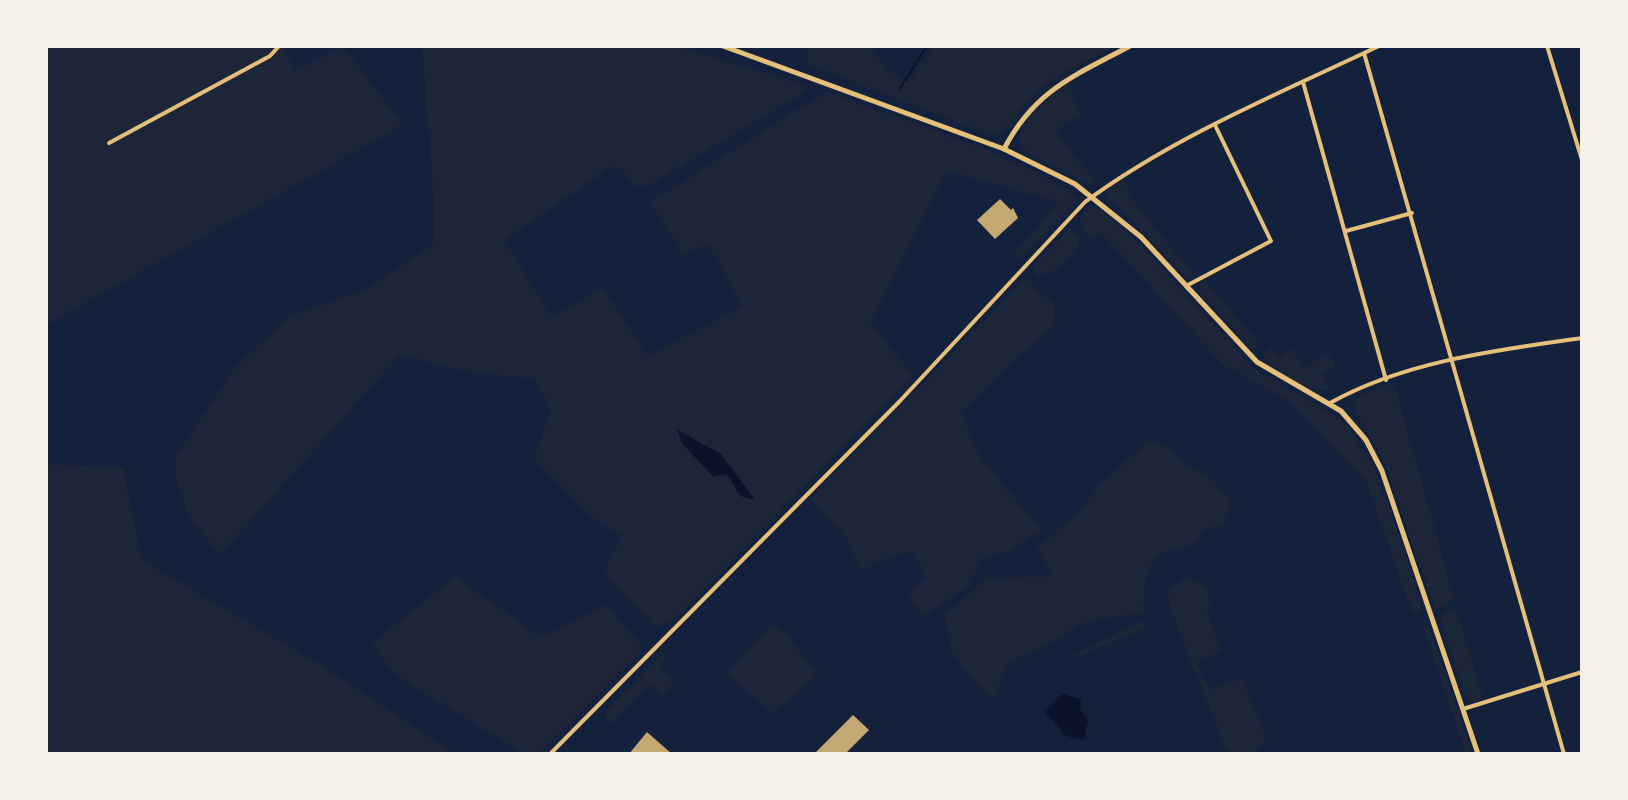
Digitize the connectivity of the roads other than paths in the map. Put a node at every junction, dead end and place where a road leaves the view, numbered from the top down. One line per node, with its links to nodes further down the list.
1 (279, 46): 9 (street)
2 (723, 46): 10 (main road)
3 (1130, 46): 10 (main road)
4 (1379, 46): 6 (street)
5 (1547, 46): 11 (street)
6 (1364, 53): 7 (street); 13 (street)
7 (1303, 82): 8 (street); 14 (street)
8 (1215, 125): 12 (street); 15 (street)
9 (109, 143)
10 (1004, 149): 12 (main road)
11 (1582, 160)
12 (1093, 196): 15 (main road); 23 (street)
13 (1412, 213): 14 (street); 17 (street)
14 (1346, 231): 18 (street)
15 (1186, 286): 19 (main road)
16 (1582, 338): 17 (street)
17 (1453, 359): 18 (street); 21 (street)
18 (1386, 380): 19 (street)
19 (1330, 403): 22 (main road)
20 (1582, 672): 21 (street)
21 (1545, 683): 22 (street); 25 (street)
22 (1463, 709): 24 (main road)
23 (550, 754)
24 (1478, 754)
25 (1564, 754)

